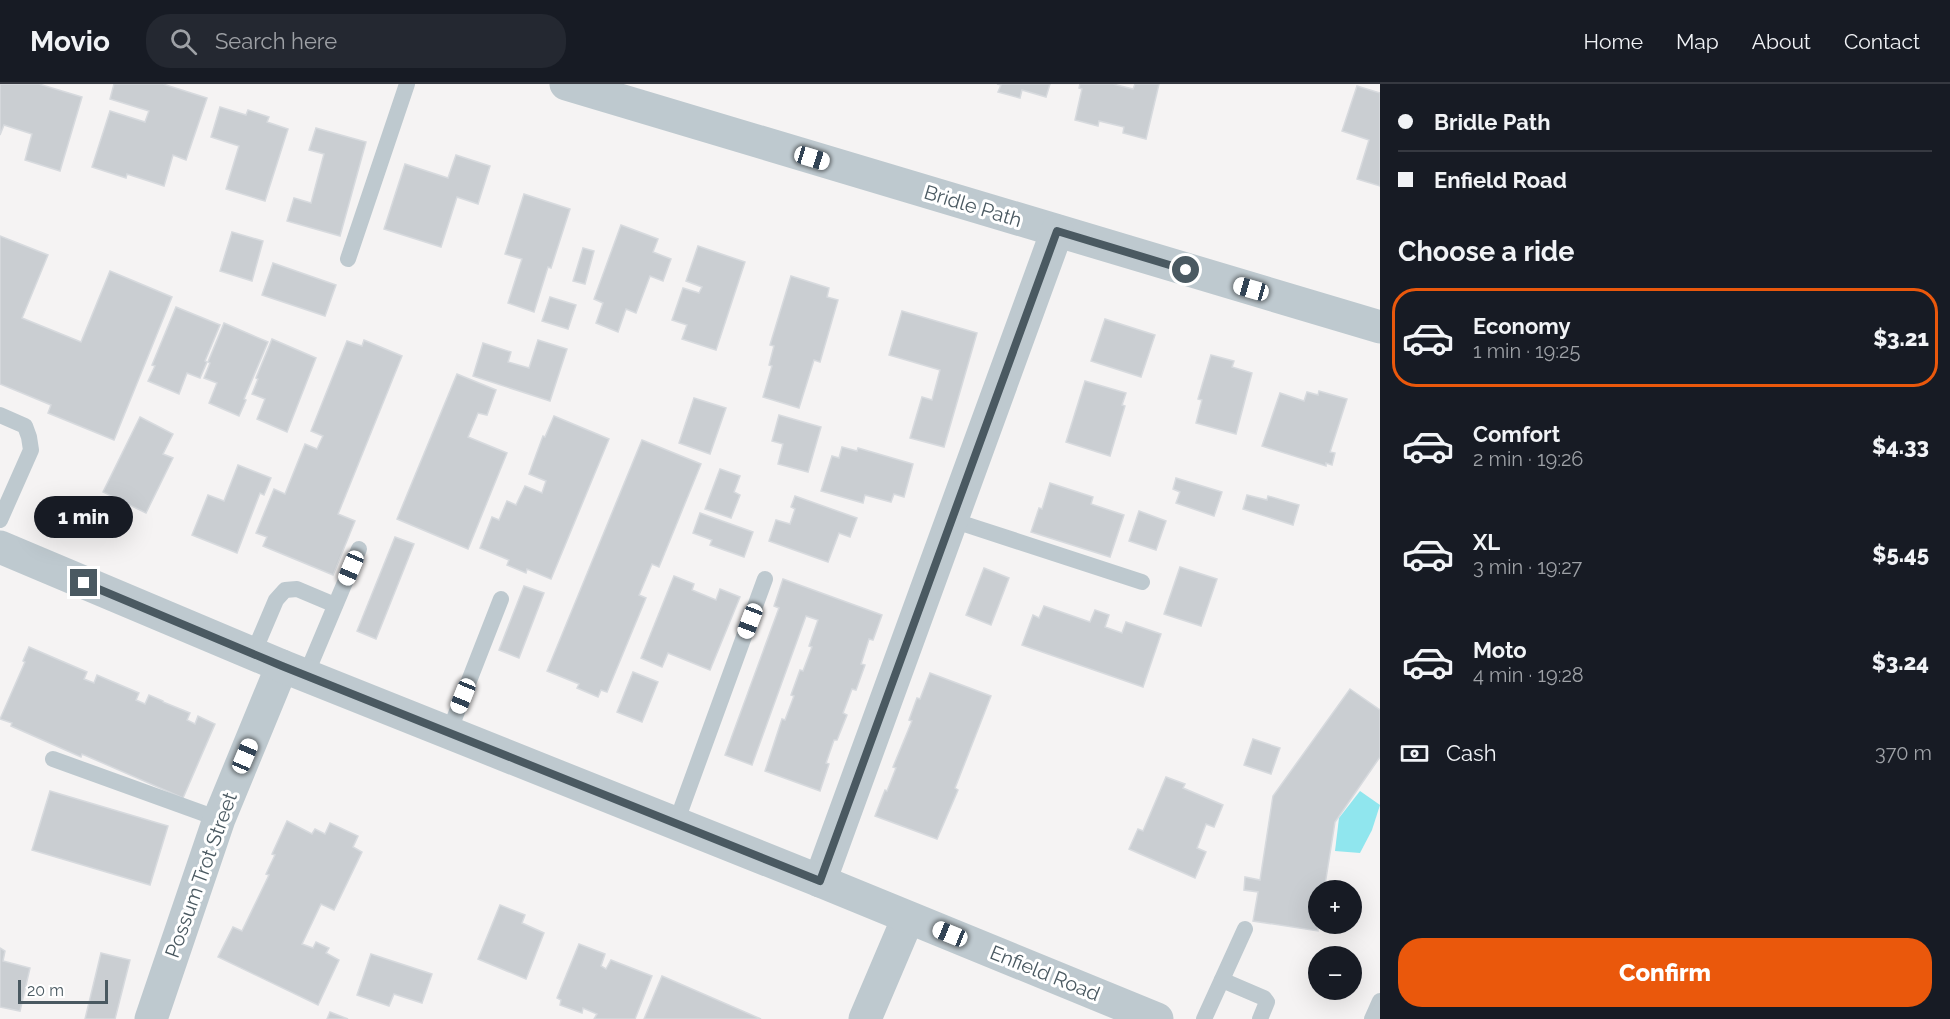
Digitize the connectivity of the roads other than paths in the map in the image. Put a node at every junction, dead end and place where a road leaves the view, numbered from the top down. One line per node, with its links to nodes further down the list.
1 (407, 84): 4 (lane)
2 (566, 84): 3 (street, Bridle Path)
3 (1057, 231): 5 (street, Bridle Path); 8 (street)
4 (348, 259)
5 (1380, 327)
6 (0, 415): 7 (lane)
7 (0, 520)
8 (952, 520): 12 (lane); 20 (street)
9 (0, 548): 15 (street, Enfield Road)
10 (359, 549): 14 (lane)
11 (765, 579): 19 (lane)
12 (1142, 582)
13 (501, 599): 16 (lane)
14 (335, 605): 15 (lane); 15 (lane)
15 (280, 665): 16 (street, Enfield Road); 18 (street, Possum Trot Street)
16 (449, 732): 19 (street, Enfield Road)
17 (53, 759): 18 (lane)
18 (219, 819): 25 (street, Possum Trot Street)
19 (676, 823): 20 (street, Enfield Road)
20 (820, 881): 21 (street, Enfield Road)
21 (908, 918): 26 (street); 27 (street, Enfield Road)
22 (1245, 929): 23 (lane)
23 (1222, 980): 28 (lane); 29 (lane)
24 (1380, 1001): 30 (lane)
25 (151, 1019)
26 (865, 1019)
27 (1157, 1019)
28 (1204, 1019)
29 (1260, 1019)
30 (1372, 1019)

